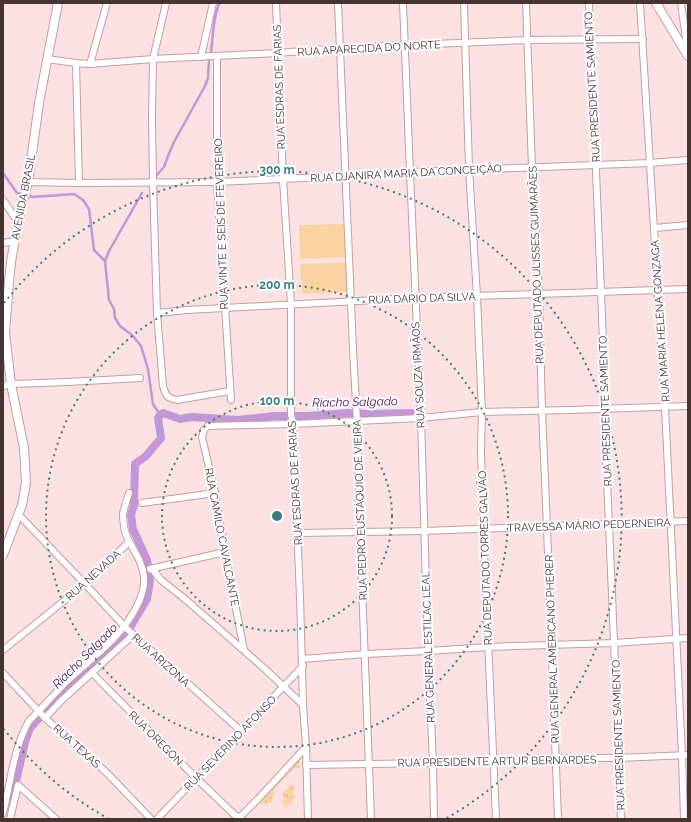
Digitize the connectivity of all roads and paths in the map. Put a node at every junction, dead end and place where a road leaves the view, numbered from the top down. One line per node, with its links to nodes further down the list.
1 (58, 3): 24 (street, AVENIDA BRASIL)
2 (107, 3): 27 (street)
3 (166, 3): 25 (street)
4 (213, 3): 22 (street)
5 (276, 3): 20 (street, RUA ESDRAS DE FARIAS)
6 (338, 3): 19 (street, RUA PEDRO EUSTÁQUIO DE VIEIRA)
7 (404, 3): 18 (street, RUA SOUZA IRMÃOS)
8 (464, 3): 17 (street, RUA DEPUTADO TORRES GALVÃO)
9 (526, 3): 16 (street, RUA DEPUTADO ULISSES GUIMARÃES)
10 (588, 3): 14 (street, RUA PRESIDENTE SAMIENTO)
11 (640, 3): 15 (street, RUA MARIA HELENA GONZAGA)
12 (656, 3): 21 (street)
13 (681, 3): 21 (street)
14 (590, 39): 15 (street, RUA APARECIDA DO NORTE); 16 (street, RUA APARECIDA DO NORTE); 30 (street, RUA PRESIDENTE SAMIENTO)
15 (643, 39): 29 (street, RUA MARIA HELENA GONZAGA)
16 (528, 40): 17 (street, RUA APARECIDA DO NORTE); 31 (street, RUA DEPUTADO ULISSES GUIMARÃES)
17 (464, 43): 18 (street, RUA APARECIDA DO NORTE); 32 (street, RUA DEPUTADO TORRES GALVÃO)
18 (405, 46): 19 (street, RUA APARECIDA DO NORTE); 33 (street, RUA SOUZA IRMÃOS)
19 (340, 48): 20 (street, RUA APARECIDA DO NORTE); 34 (street, RUA PEDRO EUSTÁQUIO DE VIEIRA)
20 (278, 53): 23 (street, RUA APARECIDA DO NORTE); 35 (street, RUA ESDRAS DE FARIAS)
21 (688, 55)
22 (201, 57): 23 (street, RUA APARECIDA DO NORTE); 25 (street, RUA APARECIDA DO NORTE)
23 (217, 57): 37 (street, RUA VINTE E SEIS DE FEVEREIRO)
24 (47, 59): 26 (street, RUA APARECIDA DO NORTE); 36 (street, AVENIDA BRASIL)
25 (153, 59): 27 (street, RUA APARECIDA DO NORTE); 39 (street)
26 (76, 63): 27 (street, RUA APARECIDA DO NORTE); 38 (street)
27 (90, 64)
28 (688, 160): 29 (street, RUA DJANIRA MARIA DA CONCEIÇÃO)
29 (650, 163): 30 (street, RUA DJANIRA MARIA DA CONCEIÇÃO); 43 (street, RUA MARIA HELENA GONZAGA)
30 (596, 164): 31 (street, RUA DJANIRA MARIA DA CONCEIÇÃO); 48 (street, RUA PRESIDENTE SAMIENTO)
31 (532, 167): 32 (street, RUA DJANIRA MARIA DA CONCEIÇÃO); 49 (street, RUA DEPUTADO ULISSES GUIMARÃES)
32 (469, 169): 33 (street, RUA DJANIRA MARIA DA CONCEIÇÃO); 50 (street, RUA DEPUTADO TORRES GALVÃO)
33 (410, 172): 34 (street, RUA DJANIRA MARIA DA CONCEIÇÃO); 51 (street, RUA SOUZA IRMÃOS)
34 (346, 176): 35 (street, RUA DJANIRA MARIA DA CONCEIÇÃO); 52 (street, RUA PEDRO EUSTÁQUIO DE VIEIRA)
35 (283, 178): 37 (street, RUA DJANIRA MARIA DA CONCEIÇÃO); 53 (street, RUA ESDRAS DE FARIAS)
36 (28, 182): 38 (street, RUA DJANIRA MARIA DA CONCEIÇÃO); 41 (street, AVENIDA BRASIL)
37 (217, 182): 39 (street, RUA DJANIRA MARIA DA CONCEIÇÃO); 54 (street, RUA VINTE E SEIS DE FEVEREIRO)
38 (79, 183): 39 (street, RUA DJANIRA MARIA DA CONCEIÇÃO)
39 (153, 183): 55 (street)
40 (3, 200): 41 (street)
41 (18, 222): 44 (street, AVENIDA BRASIL)
42 (688, 225): 43 (street)
43 (654, 228): 46 (street, RUA MARIA HELENA GONZAGA)
44 (15, 241): 45 (street); 57 (street, AVENIDA BRASIL)
45 (3, 243)
46 (658, 289): 47 (street, RUA DÁRIO DA SILVA); 48 (street, RUA DÁRIO DA SILVA); 61 (street, RUA MARIA HELENA GONZAGA)
47 (688, 289)
48 (601, 292): 49 (street, RUA DÁRIO DA SILVA); 62 (street, RUA PRESIDENTE SAMIENTO)
49 (539, 294): 50 (street, RUA DÁRIO DA SILVA); 63 (street, RUA DEPUTADO ULISSES GUIMARÃES)
50 (477, 296): 51 (street, RUA DÁRIO DA SILVA); 64 (street, RUA DEPUTADO TORRES GALVÃO)
51 (415, 298): 52 (street, RUA DÁRIO DA SILVA); 65 (street, RUA SOUZA IRMÃOS)
52 (351, 301): 53 (street, RUA DÁRIO DA SILVA); 66 (street, RUA PEDRO EUSTÁQUIO DE VIEIRA)
53 (290, 304): 54 (street, RUA DÁRIO DA SILVA); 67 (street, RUA ESDRAS DE FARIAS)
54 (224, 308): 55 (street, RUA DÁRIO DA SILVA); 58 (street, RUA VINTE E SEIS DE FEVEREIRO)
55 (157, 313): 58 (street)
56 (140, 378): 57 (street)
57 (7, 385): 71 (street, AVENIDA BRASIL)
58 (230, 391): 59 (street, RUA VINTE E SEIS DE FEVEREIRO)
59 (230, 400)
60 (688, 406): 61 (street)
61 (666, 407): 62 (street); 72 (street, RUA MARIA HELENA GONZAGA)
62 (604, 409): 63 (street); 74 (street, RUA PRESIDENTE SAMIENTO)
63 (542, 411): 64 (street); 75 (street, RUA DEPUTADO ULISSES GUIMARÃES)
64 (482, 412): 65 (street); 76 (street, RUA DEPUTADO TORRES GALVÃO)
65 (421, 418): 66 (street); 77 (street, RUA SOUZA IRMÃOS)
66 (357, 419): 67 (street); 79 (street, RUA PEDRO EUSTÁQUIO DE VIEIRA)
67 (292, 420): 69 (street, RUA CAMILO CAVALCANTE); 78 (street, RUA ESDRAS DE FARIAS)
68 (129, 493): 81 (street)
69 (215, 493): 70 (street); 82 (street, RUA CAMILO CAVALCANTE)
70 (142, 503)
71 (18, 515): 80 (street, AVENIDA BRASIL); 84 (street, RUA ARIZONA)
72 (671, 521): 73 (street, TRAVESSA MÁRIO PEDERNEIRA); 74 (street, TRAVESSA MÁRIO PEDERNEIRA); 88 (street, RUA MARIA HELENA GONZAGA)
73 (688, 521)
74 (609, 524): 75 (street, TRAVESSA MÁRIO PEDERNEIRA); 89 (street, RUA PRESIDENTE SAMIENTO)
75 (547, 527): 76 (street, TRAVESSA MÁRIO PEDERNEIRA); 90 (street, RUA GENERAL AMERICANO PHERER)
76 (483, 529): 77 (street, TRAVESSA MÁRIO PEDERNEIRA); 91 (street, RUA DEPUTADO TORRES GALVÃO)
77 (424, 531): 79 (street, TRAVESSA MÁRIO PEDERNEIRA); 94 (street, RUA GENERAL ESTILAC LEAL)
78 (297, 533): 79 (street, TRAVESSA MÁRIO PEDERNEIRA); 96 (street, RUA ESDRAS DE FARIAS)
79 (360, 533): 95 (street, RUA PEDRO EUSTÁQUIO DE VIEIRA)
80 (6, 539): 83 (street, AVENIDA BRASIL)
81 (129, 542): 84 (street, RUA NEVADA); 85 (street, RUA NEVADA)
82 (225, 552): 93 (street, RUA CAMILO CAVALCANTE); 93 (street)
83 (3, 554)
84 (85, 584): 85 (street, RUA ARIZONA); 92 (street, RUA NEVADA)
85 (125, 627): 86 (street, RUA ARIZONA); 102 (street, RUA NEVADA)
86 (133, 634): 99 (street); 104 (street, RUA ARIZONA)
87 (688, 638): 88 (street)
88 (677, 639): 89 (street); 106 (street, RUA MARIA HELENA GONZAGA)
89 (614, 643): 90 (street); 108 (street, RUA PRESIDENTE SAMIENTO)
90 (552, 645): 91 (street); 107 (street, RUA GENERAL AMERICANO PHERER)
91 (488, 647): 94 (street); 109 (street, RUA DEPUTADO TORRES GALVÃO)
92 (3, 650)
93 (244, 650): 100 (street)
94 (428, 651): 95 (street); 110 (street, RUA GENERAL ESTILAC LEAL)
95 (365, 654): 96 (street); 111 (street, RUA PEDRO EUSTÁQUIO DE VIEIRA)
96 (302, 659): 97 (street, RUA ESDRAS DE FARIAS)
97 (303, 666): 100 (street, RUA SEVERINO AFONSO); 101 (street, RUA ESDRAS DE FARIAS)
98 (3, 673): 102 (street, RUA TEXAS)
99 (92, 673): 103 (street); 113 (street, RUA OREGON)
100 (283, 687): 101 (street); 104 (street, RUA SEVERINO AFONSO)
101 (303, 705): 105 (street, RUA ESDRAS DE FARIAS)
102 (38, 711): 103 (street, RUA TEXAS); 114 (street, RUA NEVADA)
103 (44, 718): 117 (street, RUA TEXAS)
104 (241, 731): 113 (street, RUA SEVERINO AFONSO)
105 (306, 747): 112 (street, RUA ESDRAS DE FARIAS); 119 (street)
106 (685, 755): 108 (street, RUA PRESIDENTE ARTUR BERNARDES); 126 (street, RUA MARIA HELENA GONZAGA)
107 (556, 758): 108 (street, RUA PRESIDENTE ARTUR BERNARDES); 109 (street, RUA PRESIDENTE ARTUR BERNARDES); 124 (street, RUA GENERAL AMERICANO PHERER)
108 (619, 758): 125 (street, RUA PRESIDENTE SAMIENTO)
109 (494, 760): 110 (street, RUA PRESIDENTE ARTUR BERNARDES); 123 (street, RUA DEPUTADO TORRES GALVÃO)
110 (433, 763): 111 (street, RUA PRESIDENTE ARTUR BERNARDES); 122 (street, RUA GENERAL ESTILAC LEAL)
111 (369, 764): 112 (street, RUA PRESIDENTE ARTUR BERNARDES); 121 (street, RUA PEDRO EUSTÁQUIO DE VIEIRA)
112 (306, 765): 120 (street, RUA ESDRAS DE FARIAS)
113 (196, 778): 118 (street, RUA SEVERINO AFONSO); 119 (street, RUA OREGON)
114 (3, 813)
115 (10, 819): 116 (street)
116 (56, 819)
117 (151, 819)
118 (157, 819)
119 (238, 819)
120 (308, 819)
121 (371, 819)
122 (434, 819)
123 (496, 819)
124 (558, 819)
125 (621, 819)
126 (684, 819)

